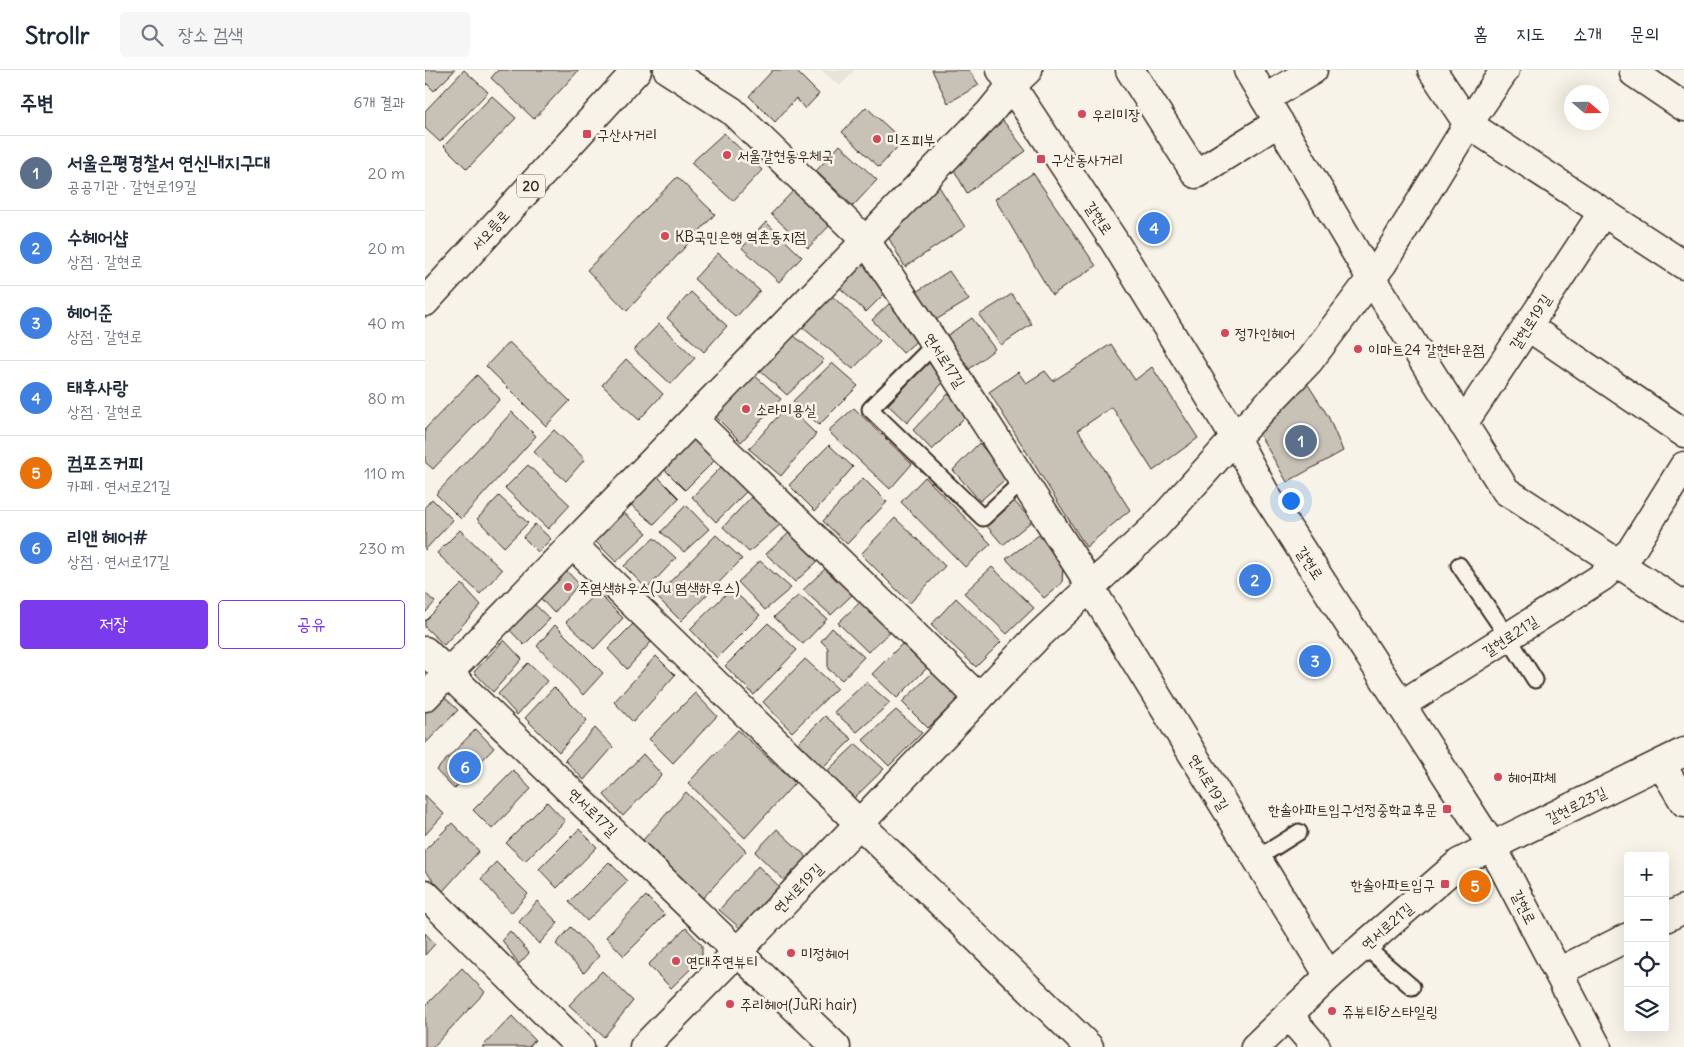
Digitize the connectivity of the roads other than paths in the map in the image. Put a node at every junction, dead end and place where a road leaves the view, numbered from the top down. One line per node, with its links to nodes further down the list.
1 (637, 70): 18 (street, 서오릉로 / 20)
2 (668, 70): 15 (street, 연서로17길)
3 (1130, 70): 12 (street)
4 (1248, 70): 10 (street)
5 (1313, 70): 10 (street)
6 (1432, 70): 13 (street)
7 (1505, 70): 13 (street)
8 (1634, 73): 11 (street)
9 (1013, 75): 15 (street); 24 (street, 갈현로)
10 (1265, 99): 12 (street)
11 (1684, 108)
12 (1279, 122): 17 (street)
13 (1468, 124): 14 (street); 17 (street)
14 (1603, 212): 16 (street); 19 (street, 갈현로19길)
15 (866, 240): 20 (street, 연서로17길); 21 (street)
16 (1684, 265)
17 (1371, 278): 22 (street); 24 (street)
18 (425, 302)
19 (1527, 326): 22 (street, 갈현로19길); 23 (street)
20 (935, 344): 26 (street, 연서로17길); 26 (lane)
21 (694, 420): 27 (street); 37 (street)
22 (1463, 424): 28 (street)
23 (1684, 433)
24 (1235, 438): 30 (street, 연서로19길); 38 (street, 갈현로)
25 (1684, 466): 28 (street, 갈현로21길)
26 (1023, 481): 30 (street, 연서로17길)
27 (573, 545): 34 (street); 41 (street)
28 (1617, 563): 31 (street); 32 (street, 갈현로21길)
29 (1459, 566): 32 (lane)
30 (1090, 587): 37 (street, 연서로19길); 44 (street, 연서로19길)
31 (1684, 606)
32 (1508, 637): 35 (lane); 38 (street, 갈현로21길)
33 (425, 651): 34 (street, 연서로17길)
34 (448, 673): 36 (street); 50 (street, 연서로17길)
35 (1535, 680)
36 (425, 697)
37 (979, 698): 41 (street, 연서로19길)
38 (1401, 705): 43 (street, 갈현로)
39 (1672, 758): 40 (street, 갈현로23길); 43 (street, 갈현로23길)
40 (1684, 802)
41 (859, 825): 50 (street, 연서로19길); 58 (street)
42 (1299, 832): 44 (lane)
43 (1492, 846): 49 (street, 연서로21길); 51 (street, 갈현로)
44 (1256, 859): 52 (street, 연서로19길)
45 (425, 894): 55 (street)
46 (1684, 909): 47 (street)
47 (1669, 916)
48 (1624, 939): 51 (street)
49 (1364, 946): 52 (street, 연서로21길); 53 (lane)
50 (738, 952): 56 (street, 연서로19길); 57 (street)
51 (1558, 972): 61 (street, 갈현로)
52 (1329, 976): 54 (street, 연서로21길)
53 (1413, 987)
54 (1288, 1015): 59 (street, 연서로21길); 60 (street)
55 (580, 1047)
56 (644, 1047)
57 (836, 1047)
58 (1089, 1047)
59 (1255, 1047)
60 (1316, 1047)
61 (1597, 1047)

